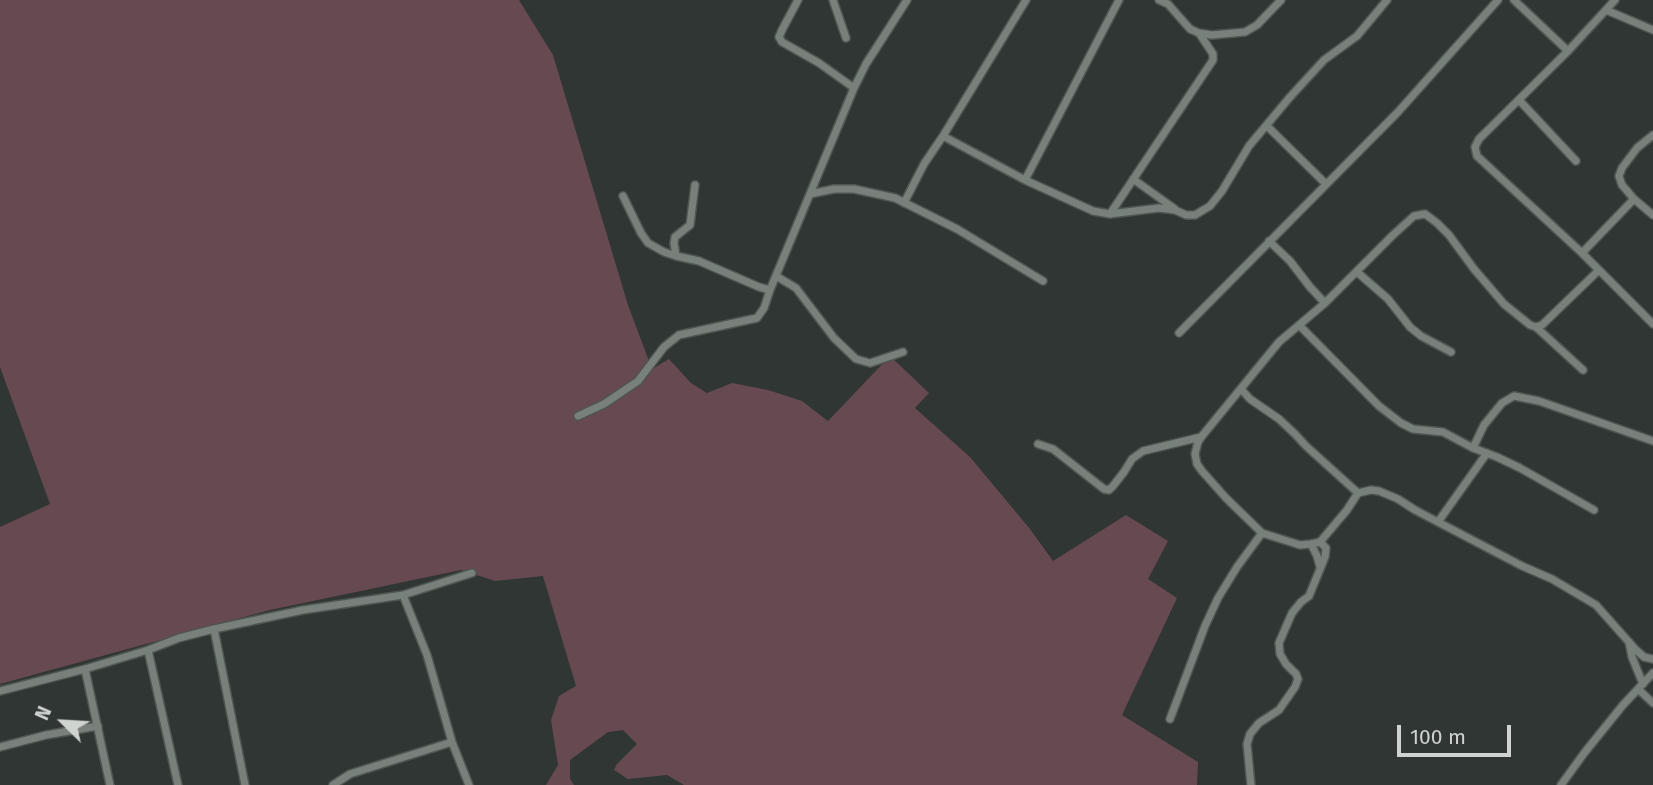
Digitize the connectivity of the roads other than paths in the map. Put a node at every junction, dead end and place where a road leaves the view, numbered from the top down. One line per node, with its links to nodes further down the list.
1 (799, 0): 17 (street)
2 (833, 0): 15 (street)
3 (907, 0): 17 (street)
4 (1026, 0): 21 (street)
5 (1119, 0): 24 (street)
6 (1159, 0): 14 (street)
7 (1281, 0): 14 (street)
8 (1387, 0): 19 (street)
9 (1498, 0): 25 (street)
10 (1514, 0): 16 (street)
11 (1615, 0): 12 (street)
12 (1606, 10): 13 (street); 16 (street)
13 (1653, 30)
14 (1199, 33): 23 (street)
15 (846, 38)
16 (1568, 51): 18 (street)
17 (853, 88): 27 (street)
18 (1519, 100): 22 (street); 35 (street)
19 (1267, 126): 25 (street); 31 (street)
20 (1653, 135): 29 (street)
21 (943, 136): 24 (street); 30 (street)
22 (1576, 161)
23 (1133, 179): 31 (street); 32 (street)
24 (1026, 180): 32 (street)
25 (1326, 184): 34 (street)
26 (695, 185): 36 (street)
27 (810, 194): 30 (street); 39 (street)
28 (623, 195): 36 (street)
29 (1634, 199): 33 (street); 35 (street)
30 (904, 203): 40 (street)
31 (1175, 210): 32 (street)
32 (1110, 214)
33 (1653, 215)
34 (1269, 241): 42 (street); 46 (street)
35 (1582, 253): 37 (street)
36 (676, 256): 41 (street)
37 (1598, 271): 43 (street); 45 (street)
38 (1357, 272): 42 (street); 45 (street); 48 (street)
39 (776, 276): 41 (street); 47 (street)
40 (1043, 281)
41 (770, 290): 51 (street)
42 (1325, 303): 44 (street)
43 (1653, 324)
44 (1299, 325): 50 (street); 55 (street)
45 (1536, 327): 49 (street)
46 (1179, 333)
47 (903, 352)
48 (1451, 352)
49 (1583, 370)
50 (1241, 389): 52 (street); 57 (street)
51 (578, 416)
52 (1202, 436): 54 (street); 60 (street)
53 (1653, 441): 55 (street)
54 (1038, 444)
55 (1474, 448): 56 (street)
56 (1487, 453): 58 (street); 59 (street)
57 (1358, 493): 59 (street); 61 (street)
58 (1594, 510)
59 (1438, 522): 67 (street)
60 (1262, 533): 62 (street); 75 (street)
61 (1320, 542): 62 (street); 63 (street)
62 (1311, 544): 63 (street)
63 (1320, 568): 84 (street)
64 (472, 573): 65 (street)
65 (403, 595): 66 (street); 77 (street)
66 (214, 629): 68 (street); 81 (street)
67 (1629, 642): 69 (street); 72 (street)
68 (148, 650): 70 (street); 80 (street)
69 (1653, 659)
70 (85, 669): 73 (street); 76 (street)
71 (1653, 673): 72 (street)
72 (1640, 687): 74 (street); 85 (street)
73 (0, 691)
74 (1653, 703)
75 (1170, 719)
76 (98, 726): 78 (street); 79 (street)
77 (452, 742): 82 (street); 83 (street)
78 (0, 747)
79 (110, 785)
80 (178, 785)
81 (245, 785)
82 (333, 785)
83 (469, 785)
84 (1251, 785)
85 (1562, 785)

